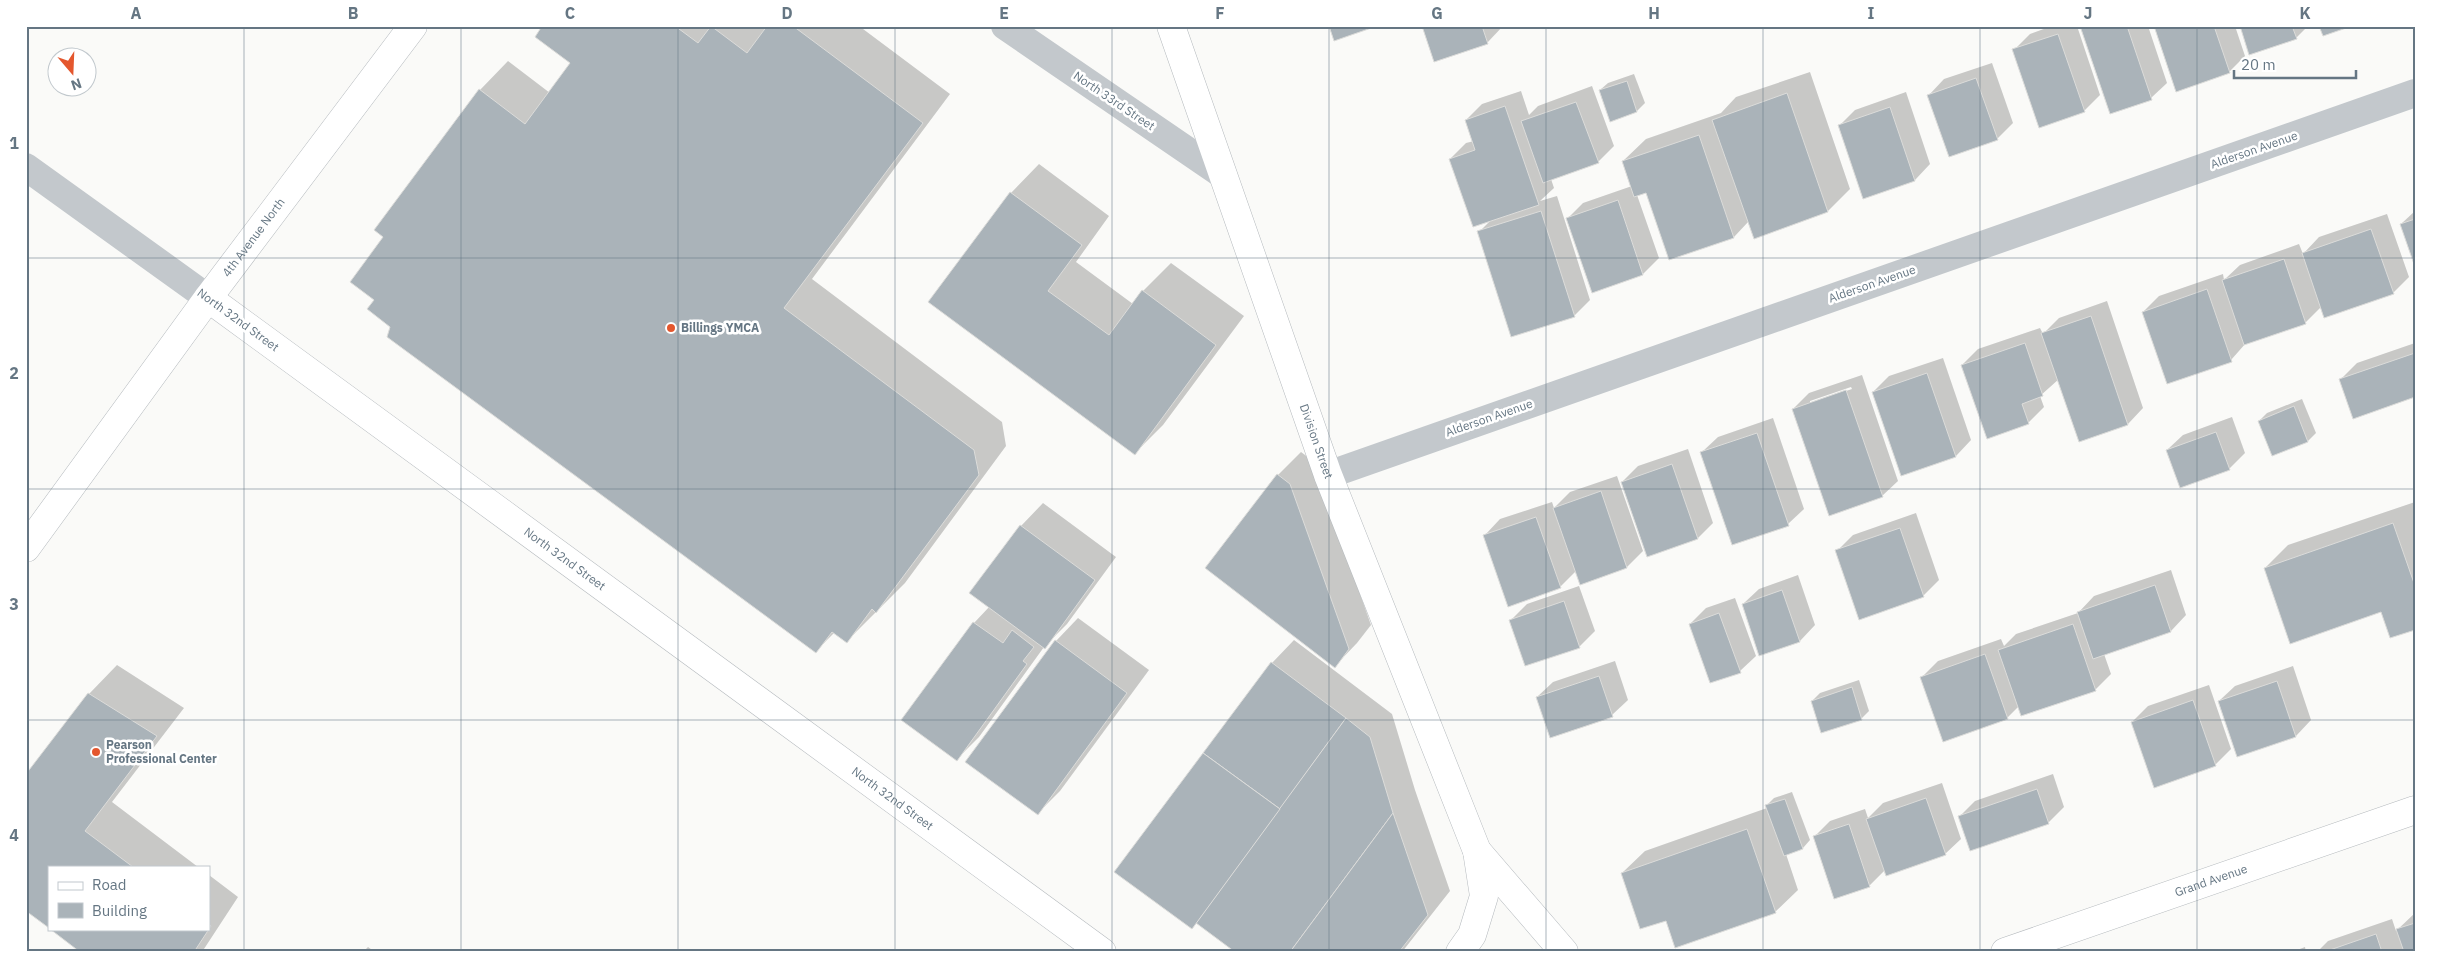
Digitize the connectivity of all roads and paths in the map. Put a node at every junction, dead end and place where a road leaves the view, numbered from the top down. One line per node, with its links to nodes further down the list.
1 (413, 26): 7 (main road, 4th Avenue North)
2 (1006, 26): 6 (street, North 33rd Street)
3 (1171, 26): 6 (main road, Division Street)
4 (2415, 93): 8 (street, Alderson Avenue)
5 (26, 167): 7 (street, North 32nd Street)
6 (1223, 175): 8 (main road, Division Street)
7 (208, 298): 9 (main road, 4th Avenue North); 12 (main road, North 32nd Street)
8 (1328, 475): 11 (main road, Division Street)
9 (26, 548)
10 (2415, 810): 15 (main road, Grand Avenue)
11 (1477, 851): 13 (main road); 14 (main road)
12 (1102, 952)
13 (1460, 952)
14 (1564, 952)
15 (2005, 952)

